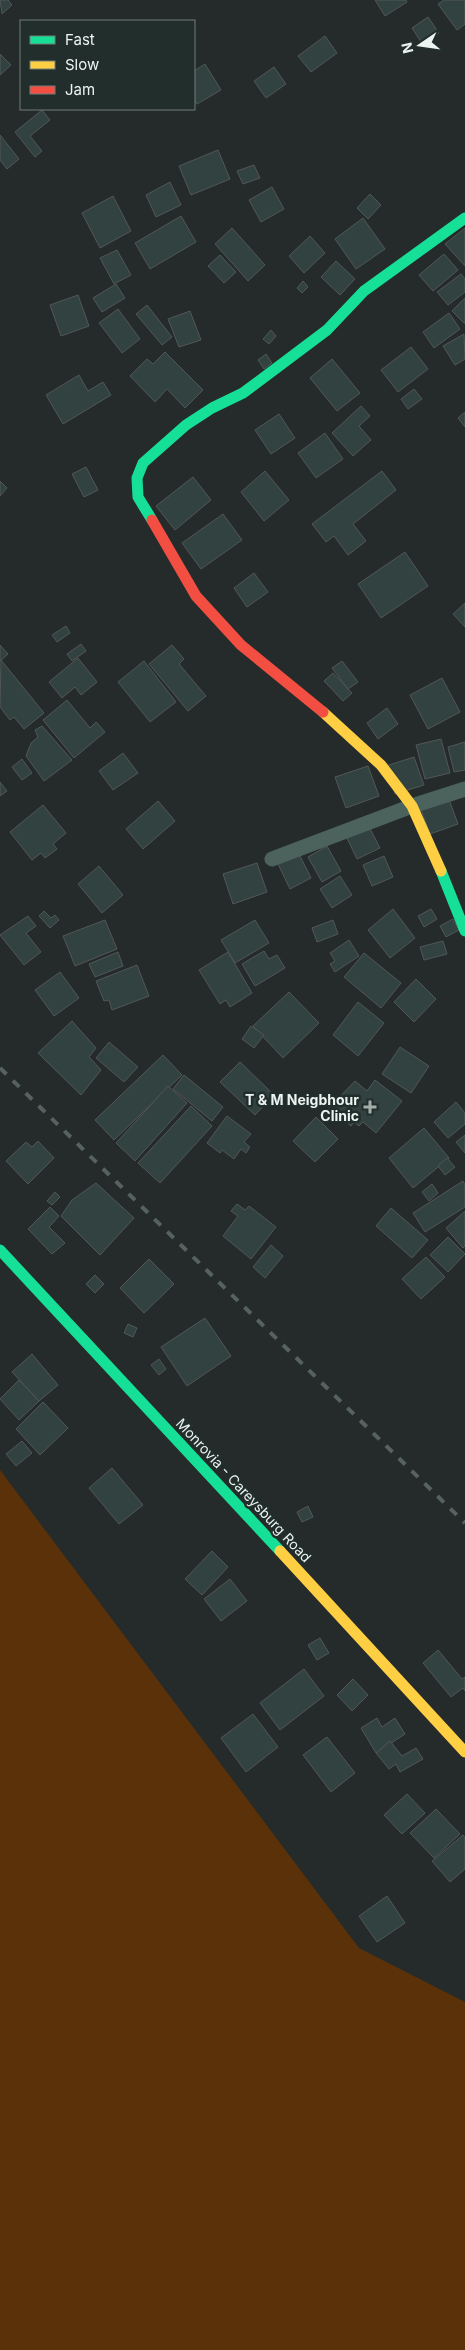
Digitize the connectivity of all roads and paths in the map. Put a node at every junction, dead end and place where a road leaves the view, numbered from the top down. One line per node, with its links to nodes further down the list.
1 (465, 218): 3 (street)
2 (465, 789): 3 (street)
3 (412, 806): 4 (street); 5 (street)
4 (272, 859)
5 (465, 931)
6 (0, 1250): 7 (street, Monrovia - Careysburg Road)
7 (465, 1752)

